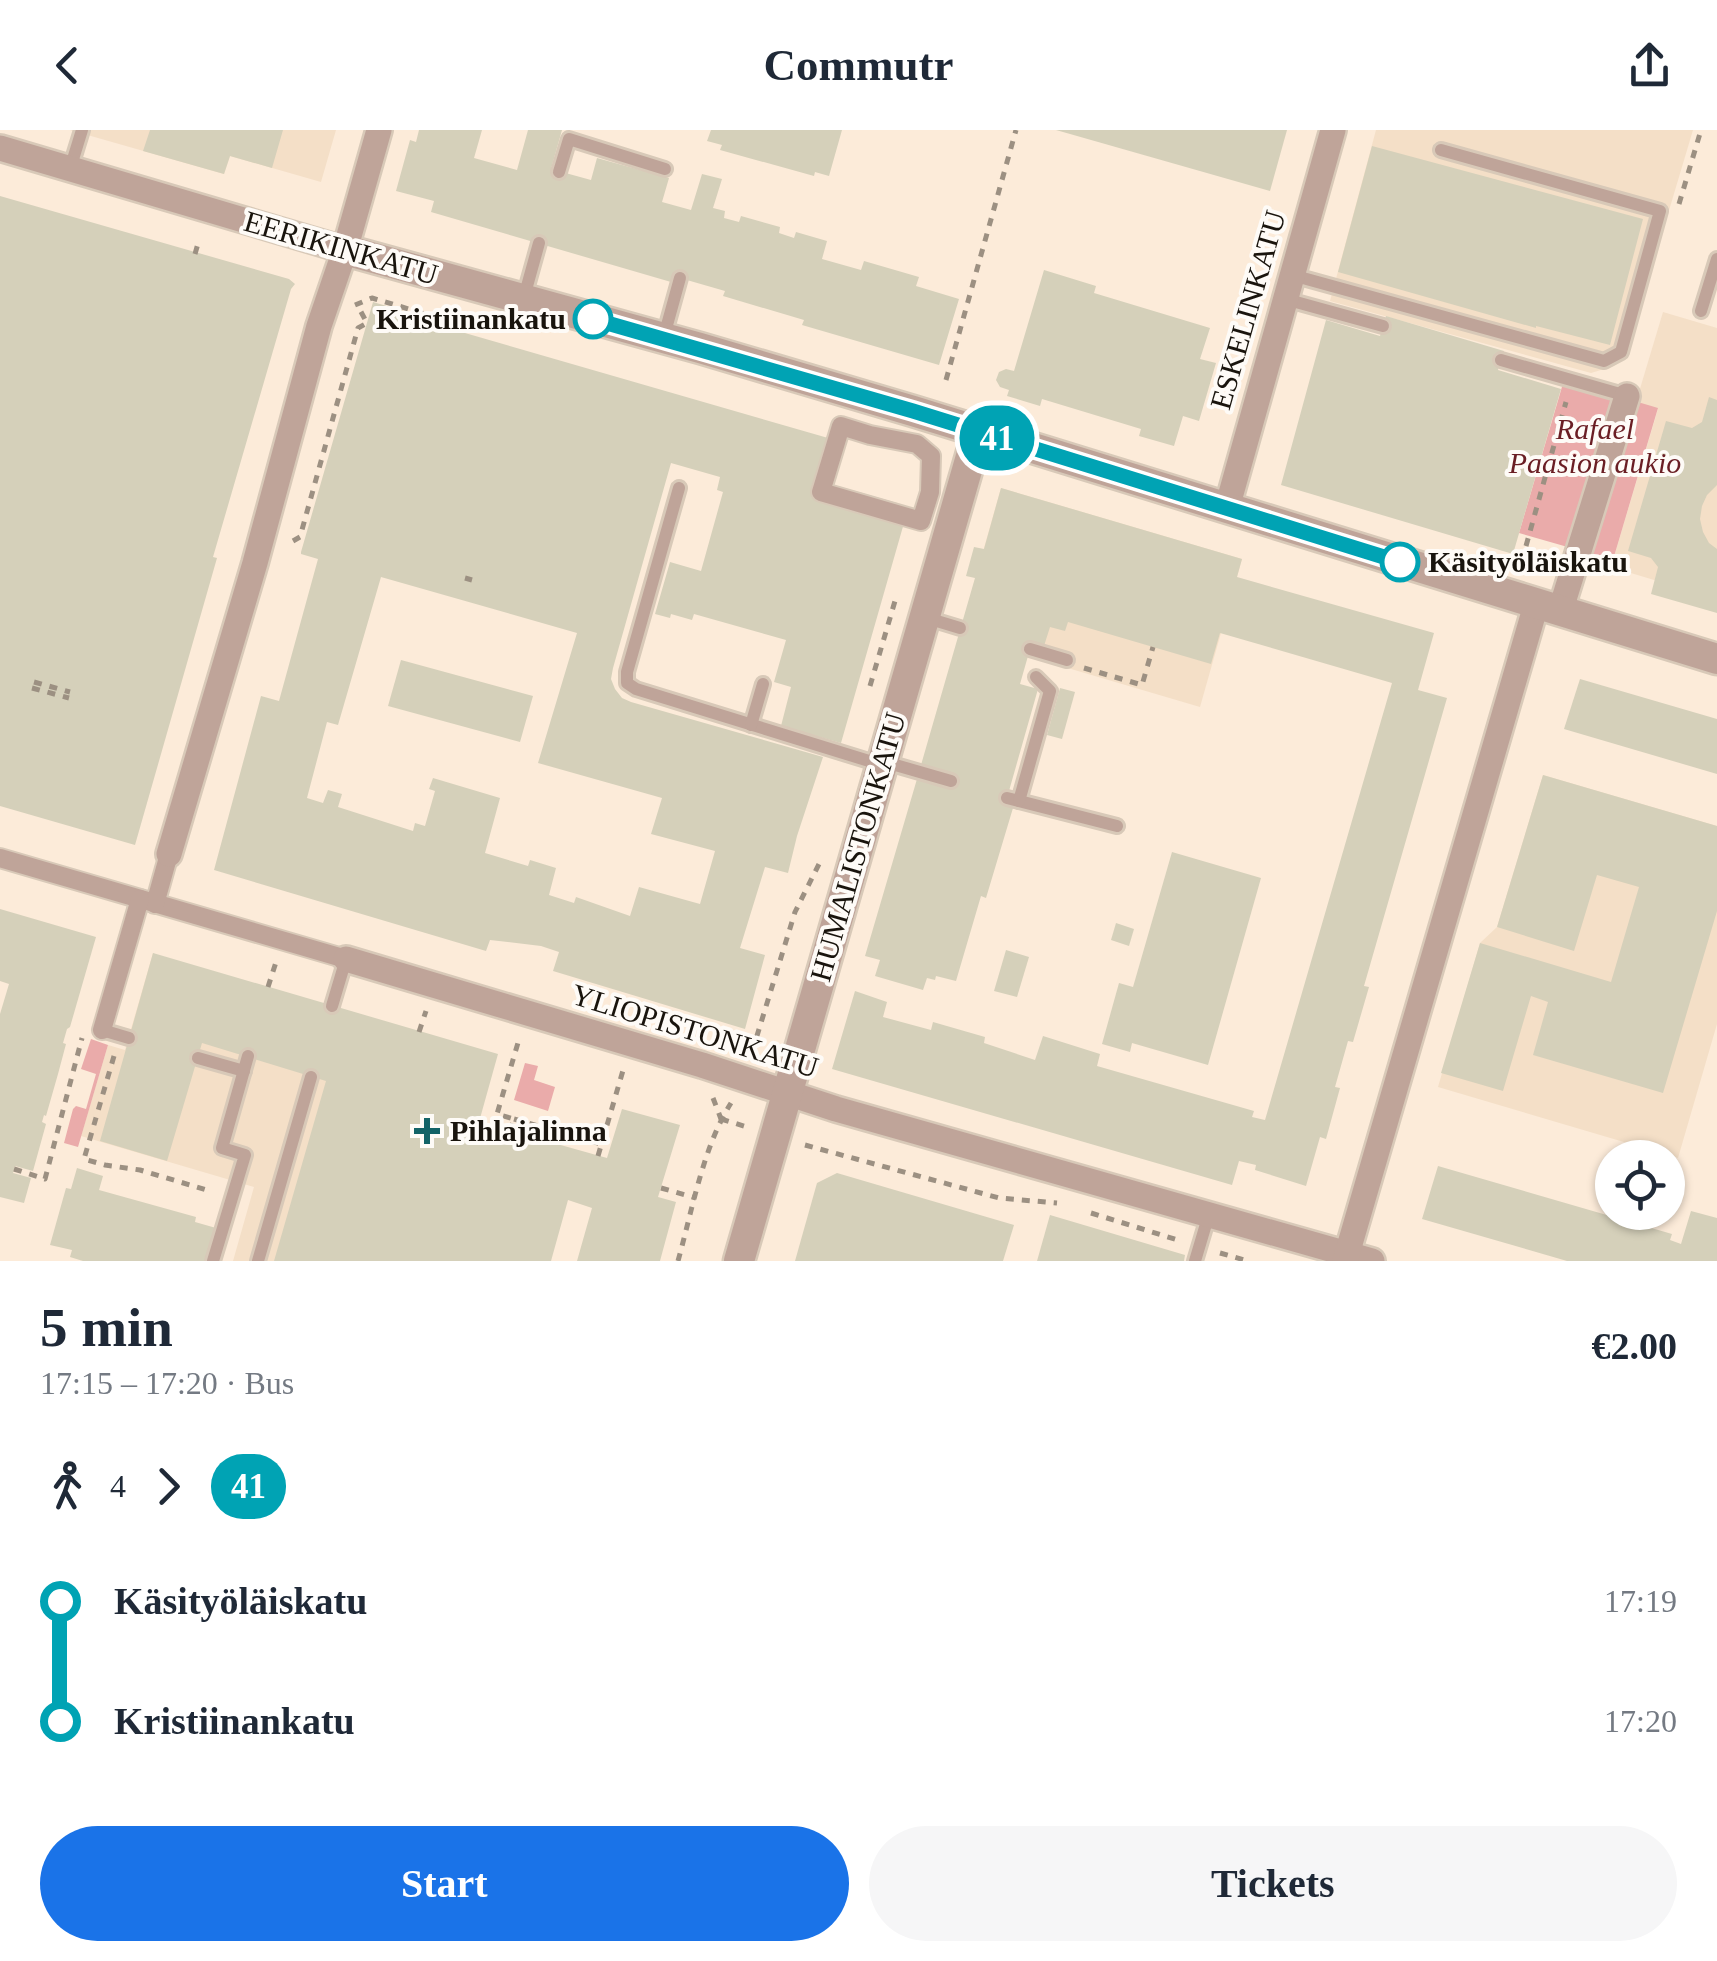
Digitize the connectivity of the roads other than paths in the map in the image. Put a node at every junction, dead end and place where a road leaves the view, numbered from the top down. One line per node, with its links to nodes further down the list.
1 (82, 130): 6 (lane)
2 (379, 130): 10 (street)
3 (1334, 130): 13 (street, ESKELINKATU)
4 (0, 148): 6 (street, EERIKINKATU)
5 (1441, 150): 13 (lane)
6 (70, 169): 10 (street, EERIKINKATU)
7 (665, 169): 8 (lane)
8 (559, 172)
9 (539, 243): 14 (lane)
10 (345, 250): 14 (street, EERIKINKATU); 36 (street)
11 (1717, 258): 15 (lane)
12 (680, 278): 17 (lane)
13 (1289, 287): 16 (lane); 23 (street, ESKELINKATU)
14 (524, 300): 17 (street, EERIKINKATU)
15 (1701, 311)
16 (1383, 326)
17 (664, 338): 20 (street, EERIKINKATU)
18 (1501, 360): 19 (lane)
19 (1627, 396): 24 (street)
20 (978, 432): 23 (street, EERIKINKATU); 25 (street, HUMALISTONKATU)
21 (835, 440): 21 (street)
22 (678, 488): 32 (lane)
23 (1227, 508): 24 (street, EERIKINKATU)
24 (1548, 608): 28 (street, EERIKINKATU); 47 (street)
25 (924, 618): 26 (lane); 33 (street, HUMALISTONKATU)
26 (960, 628)
27 (1030, 649): 29 (lane)
28 (1717, 659)
29 (1074, 663)
30 (1036, 677): 35 (lane)
31 (764, 684): 32 (lane)
32 (751, 725): 33 (lane)
33 (882, 763): 34 (lane); 45 (street, HUMALISTONKATU)
34 (951, 782)
35 (1117, 826)
36 (169, 854): 38 (street)
37 (0, 858): 38 (street, YLIOPISTONKATU)
38 (148, 901): 39 (street, YLIOPISTONKATU); 41 (street)
39 (346, 960): 40 (lane); 45 (street, YLIOPISTONKATU)
40 (332, 1006)
41 (102, 1030): 42 (lane)
42 (129, 1038)
43 (198, 1058): 48 (lane)
44 (311, 1078): 49 (lane)
45 (788, 1093): 46 (street, YLIOPISTONKATU); 50 (street, HUMALISTONKATU)
46 (1209, 1214): 47 (street, YLIOPISTONKATU); 51 (lane)
47 (1355, 1259)
48 (213, 1261)
49 (258, 1261)
50 (740, 1261)
51 (1195, 1261)

